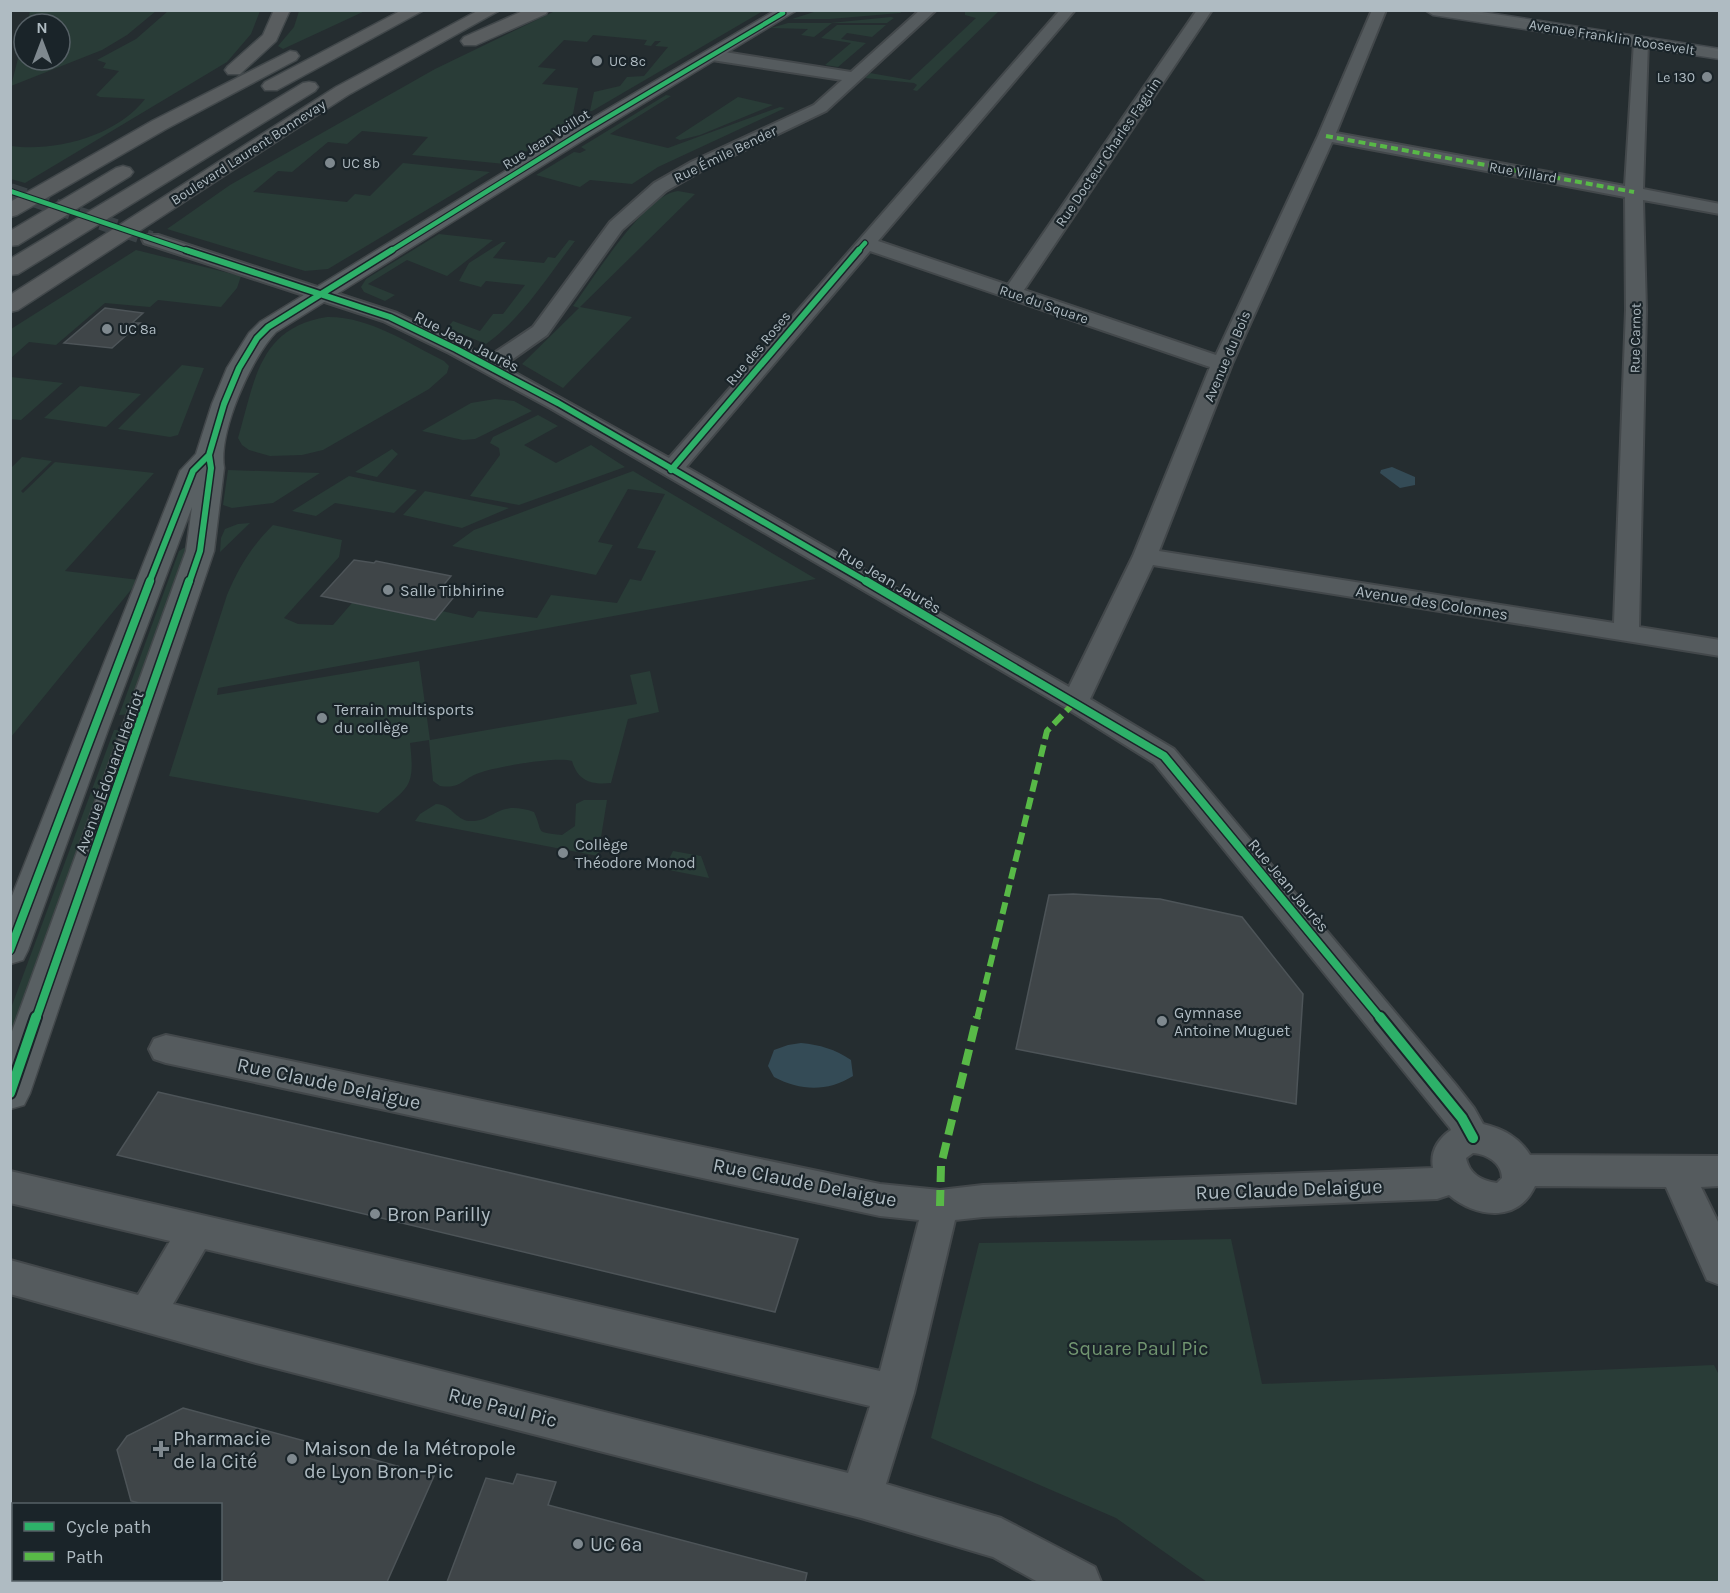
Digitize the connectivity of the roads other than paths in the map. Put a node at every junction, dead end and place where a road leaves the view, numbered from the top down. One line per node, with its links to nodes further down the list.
1 (282, 10): 24 (highway)
2 (386, 10): 26 (highway)
3 (416, 10): 19 (highway)
4 (454, 10): 30 (highway)
5 (492, 10): 21 (highway, Boulevard Laurent Bonnevay)
6 (540, 10): 21 (highway)
7 (789, 10): 17 (street, Rue Jean Voillot)
8 (929, 10): 18 (street, Rue Émile Bender)
9 (1068, 10): 29 (street, Rue des Roses)
10 (1205, 10): 31 (street, Rue Docteur Charles Faguin)
11 (1379, 10): 20 (street, Avenue du Bois)
12 (1433, 10): 14 (main road, Avenue Franklin Roosevelt)
13 (1492, 10): 15 (main road, Avenue Franklin Roosevelt)
14 (1641, 42): 16 (main road, Avenue Franklin Roosevelt); 23 (street, Rue Carnot)
15 (1719, 45)
16 (1719, 54)
17 (712, 55): 18 (street); 32 (street, Rue Jean Voillot)
18 (853, 78): 35 (street, Rue Émile Bender)
19 (242, 102)
20 (1326, 136): 23 (street, Rue Villard); 34 (street, Avenue du Bois)
21 (236, 159): 33 (highway, Boulevard Laurent Bonnevay)
22 (142, 161): 28 (highway)
23 (1634, 192): 25 (street, Rue Villard); 39 (street, Rue Carnot)
24 (10, 205)
25 (1719, 209)
26 (10, 211)
27 (151, 239): 32 (street, Rue Jean Jaurès)
28 (10, 240)
29 (866, 243): 31 (street, Rue du Square); 37 (street, Rue des Roses)
30 (10, 269)
31 (1012, 293): 34 (street, Rue du Square)
32 (321, 294): 35 (street, Rue Jean Jaurès); 36 (street, Avenue Édouard Herriot)
33 (10, 305)
34 (1222, 364): 38 (street, Avenue du Bois)
35 (488, 366): 37 (street, Rue Jean Jaurès)
36 (208, 455): 42 (street, Avenue Édouard Herriot); 44 (street, Avenue Édouard Herriot)
37 (672, 470): 41 (street, Rue Jean Jaurès)
38 (1145, 556): 39 (street, Avenue des Colonnes); 41 (street, Avenue du Bois)
39 (1626, 634): 40 (street, Avenue des Colonnes)
40 (1719, 648)
41 (1076, 702): 45 (street, Rue Jean Jaurès)
42 (10, 950)
43 (166, 1049): 51 (street, Rue Claude Delaigue)
44 (10, 1093)
45 (1473, 1138): 46 (street); 49 (street)
46 (1519, 1170): 47 (street); 49 (street)
47 (1676, 1170): 48 (street); 53 (street)
48 (1719, 1171)
49 (1455, 1178): 51 (street, Rue Claude Delaigue)
50 (10, 1187): 52 (street)
51 (940, 1206): 56 (street)
52 (196, 1229): 55 (street); 56 (street)
53 (1719, 1268)
54 (10, 1277): 55 (street, Rue Paul Pic)
55 (146, 1316): 57 (street, Rue Paul Pic)
56 (894, 1393): 57 (street)
57 (861, 1497): 58 (street, Rue Paul Pic)
58 (1080, 1582)

